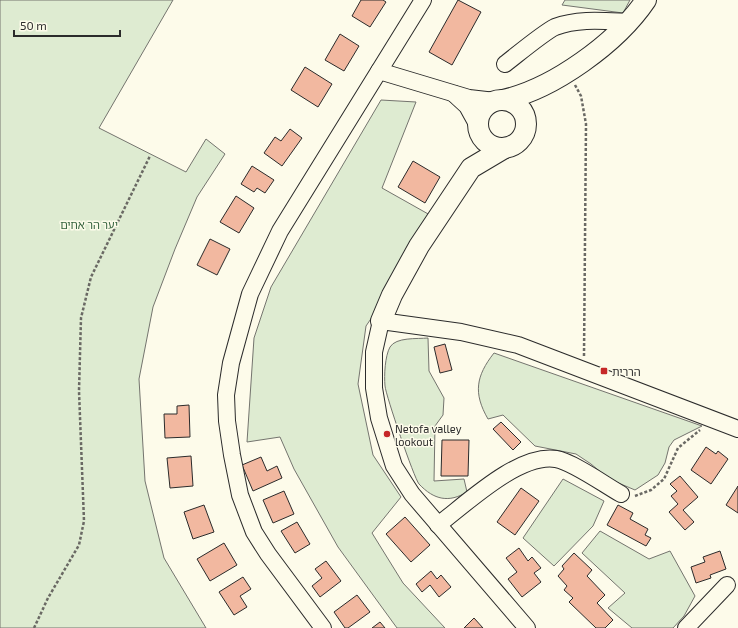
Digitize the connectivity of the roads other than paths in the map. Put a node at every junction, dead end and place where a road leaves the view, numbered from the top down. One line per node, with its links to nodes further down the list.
1 (423, 0): 5 (street)
2 (646, 0): 3 (main road)
3 (629, 22): 4 (street); 6 (main road)
4 (505, 64)
5 (379, 71): 7 (street); 18 (street)
6 (563, 74): 8 (main road); 9 (main road)
7 (453, 93): 8 (street); 10 (street)
8 (499, 101): 9 (main road); 10 (main road)
9 (526, 122): 11 (main road)
10 (479, 129): 11 (main road); 12 (main road)
11 (503, 149): 12 (main road)
12 (463, 179): 13 (main road)
13 (381, 321): 14 (street); 16 (street)
14 (738, 429)
15 (621, 494): 16 (street)
16 (438, 525): 19 (street)
17 (727, 585): 20 (street)
18 (323, 628)
19 (527, 628)
20 (686, 628)

